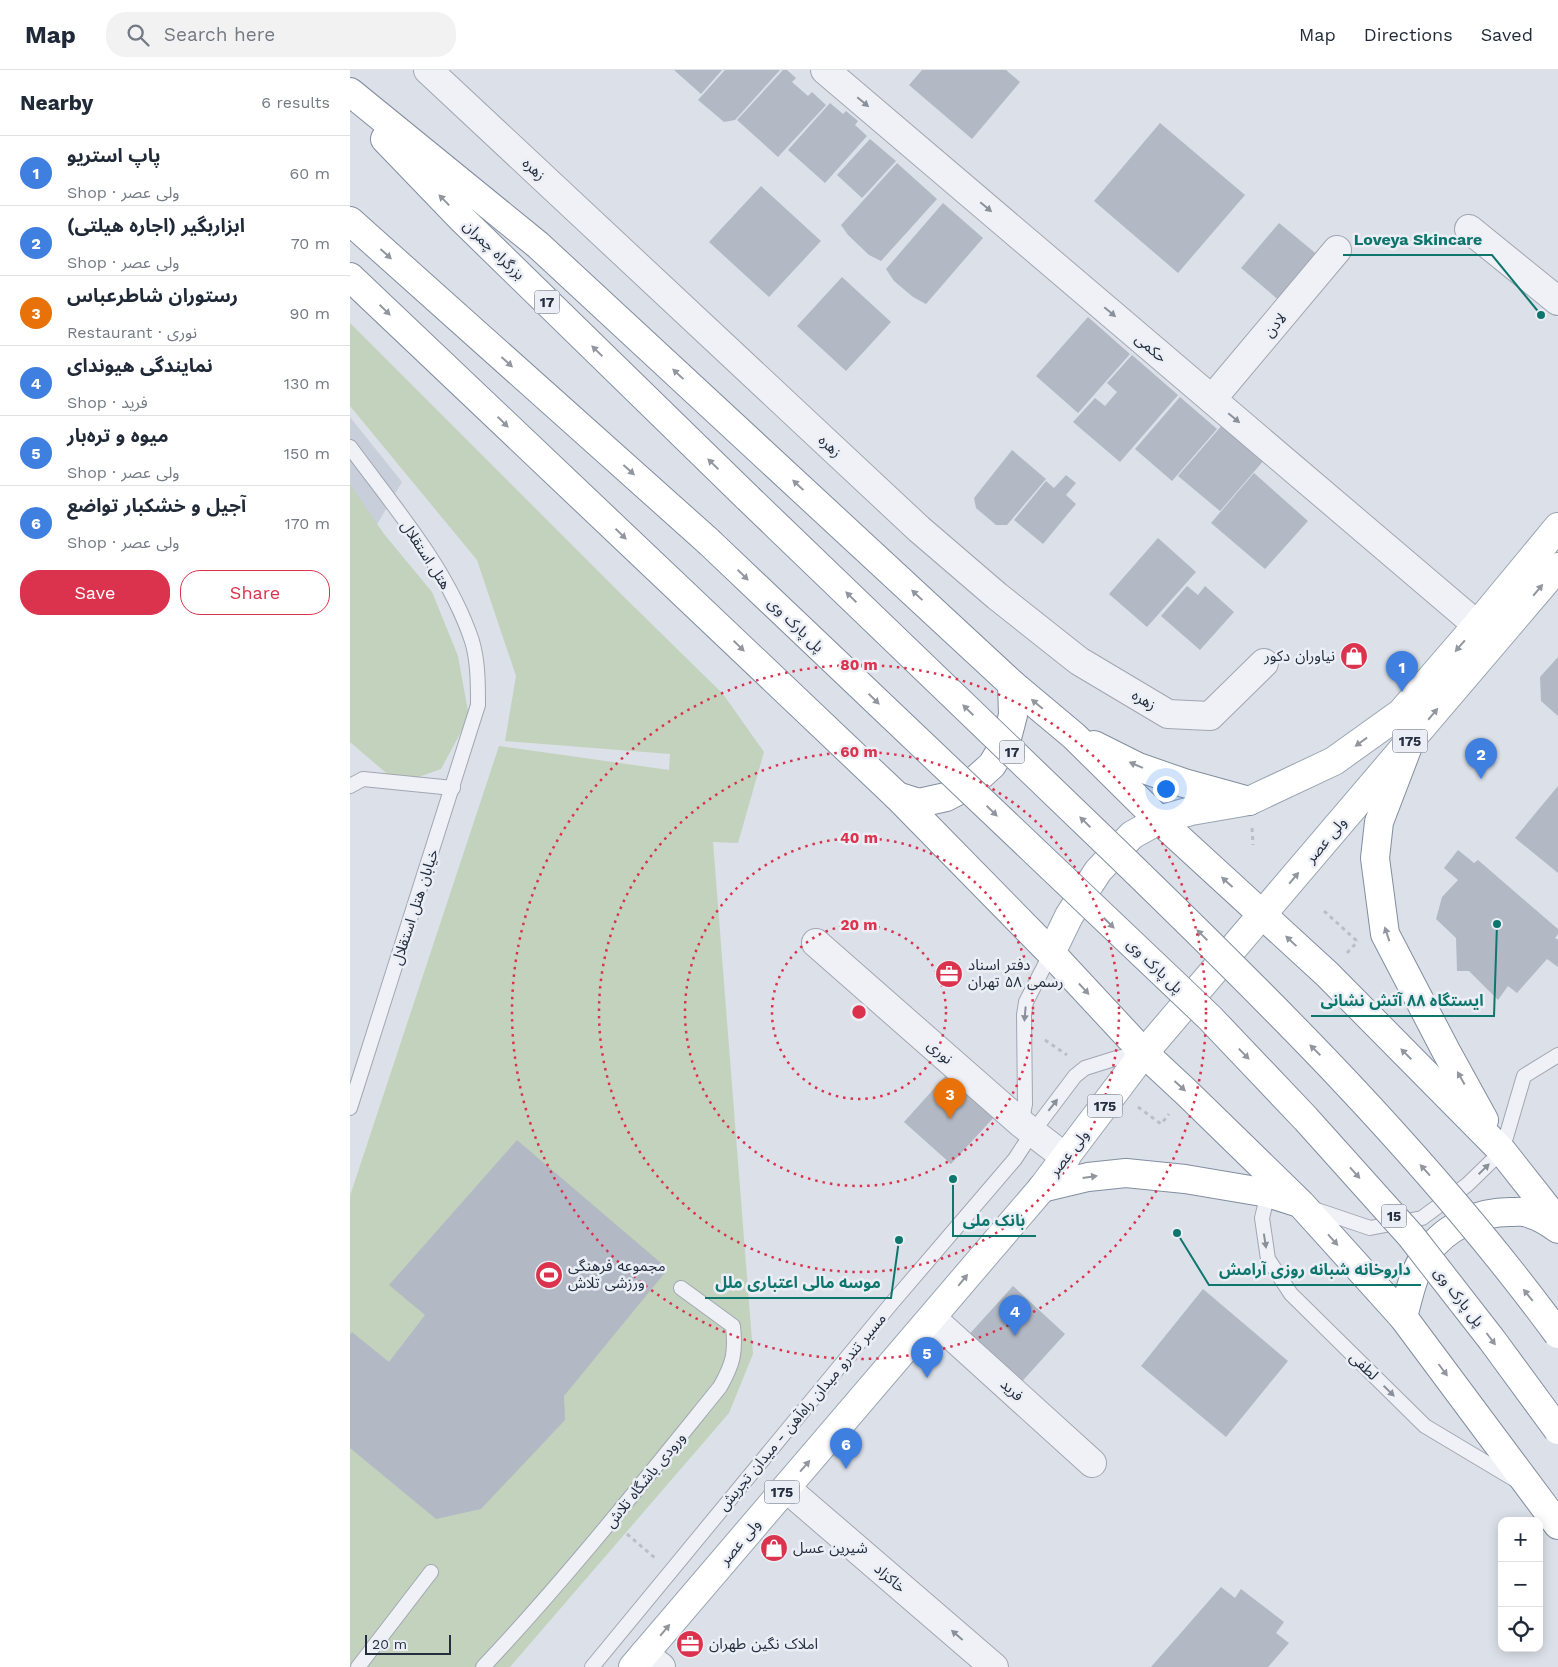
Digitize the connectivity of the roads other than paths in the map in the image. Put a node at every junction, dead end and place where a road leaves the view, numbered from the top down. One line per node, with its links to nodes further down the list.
1 (428, 70): 15 (street, زهره)
2 (826, 70): 10 (street, حکمی, one-way to 10)
3 (350, 92): 16 (main road, one-way to 3)
4 (350, 103): 42 (main road, بزرگراه چمران / 17, one-way to 4, bridge)
5 (350, 221): 43 (main road, پل پارک وی / 15, one-way to 43, bridge)
6 (1469, 228): 9 (street)
7 (1337, 250): 10 (street, لادن)
8 (350, 277): 22 (main road, one-way to 22)
9 (1558, 301)
10 (1212, 399): 14 (street, حکمی, one-way to 14)
11 (350, 447): 17 (lane, هتل استقلال)
12 (1558, 527): 14 (main road, 175)
13 (1558, 567): 19 (main road, ولی عصر / 175, one-way to 13)
14 (1477, 625): 23 (main road, 175, one-way to 23)
15 (1264, 663)
16 (1012, 684): 18 (main road, one-way to 16); 22 (main road)
17 (478, 705): 21 (lane, خیابان هتل استقلال)
18 (1074, 736): 23 (main road, one-way to 18); 24 (main road)
19 (1410, 741): 25 (main road, ولی عصر / 175, one-way to 19); 32 (main road, one-way to 19)
20 (350, 786): 21 (lane)
21 (453, 788): 30 (lane, خیابان هتل استقلال)
22 (897, 796): 27 (main road)
23 (1250, 801): 24 (main road)
24 (1159, 820): 25 (main road, one-way to 24); 27 (main road)
25 (1263, 915): 28 (main road, ولی عصر / 175); 32 (main road, one-way to 25)
26 (816, 944): 31 (street, نوری)
27 (1050, 953): 28 (main road, one-way to 28); 31 (lane, مسیر تندرو میدان راه‌آهن - میدان تجریش, one-way to 31)
28 (1144, 1053): 31 (lane, مسیر تندرو میدان راه‌آهن - میدان تجریش, one-way to 28); 33 (main road, ولی عصر / 175); 36 (main road, one-way to 36)
29 (1558, 1055): 32 (lane)
30 (350, 1108)
31 (1027, 1128): 33 (street, نوری); 52 (lane, مسیر تندرو میدان راه‌آهن - میدان تجریش)
32 (1502, 1151): 36 (lane, one-way to 32); 37 (main road)
33 (1066, 1158): 34 (main road, ولی عصر / 175)
34 (1042, 1188): 35 (main road, one-way to 35); 41 (main road, ولی عصر / 175, one-way to 34)
35 (1268, 1193): 36 (main road); 46 (lane, لطفی, one-way to 46)
36 (1301, 1204): 40 (main road, one-way to 40)
37 (1558, 1222)
38 (1558, 1229): 40 (main road)
39 (681, 1288): 51 (lane, ورودی باشگاه تلاش)
40 (1403, 1317): 46 (main road, one-way to 46)
41 (932, 1318): 44 (street, فرید); 45 (main road, ولی عصر / 175, one-way to 41)
42 (1558, 1334)
43 (1558, 1430)
44 (1092, 1463)
45 (786, 1488): 49 (main road, ولی عصر / 175, one-way to 45); 53 (street, خاکزاد, one-way to 45)
46 (1533, 1491): 47 (main road)
47 (1558, 1525)
48 (431, 1572): 50 (lane)
49 (646, 1663)
50 (358, 1667)
51 (483, 1667)
52 (592, 1667)
53 (994, 1667)

